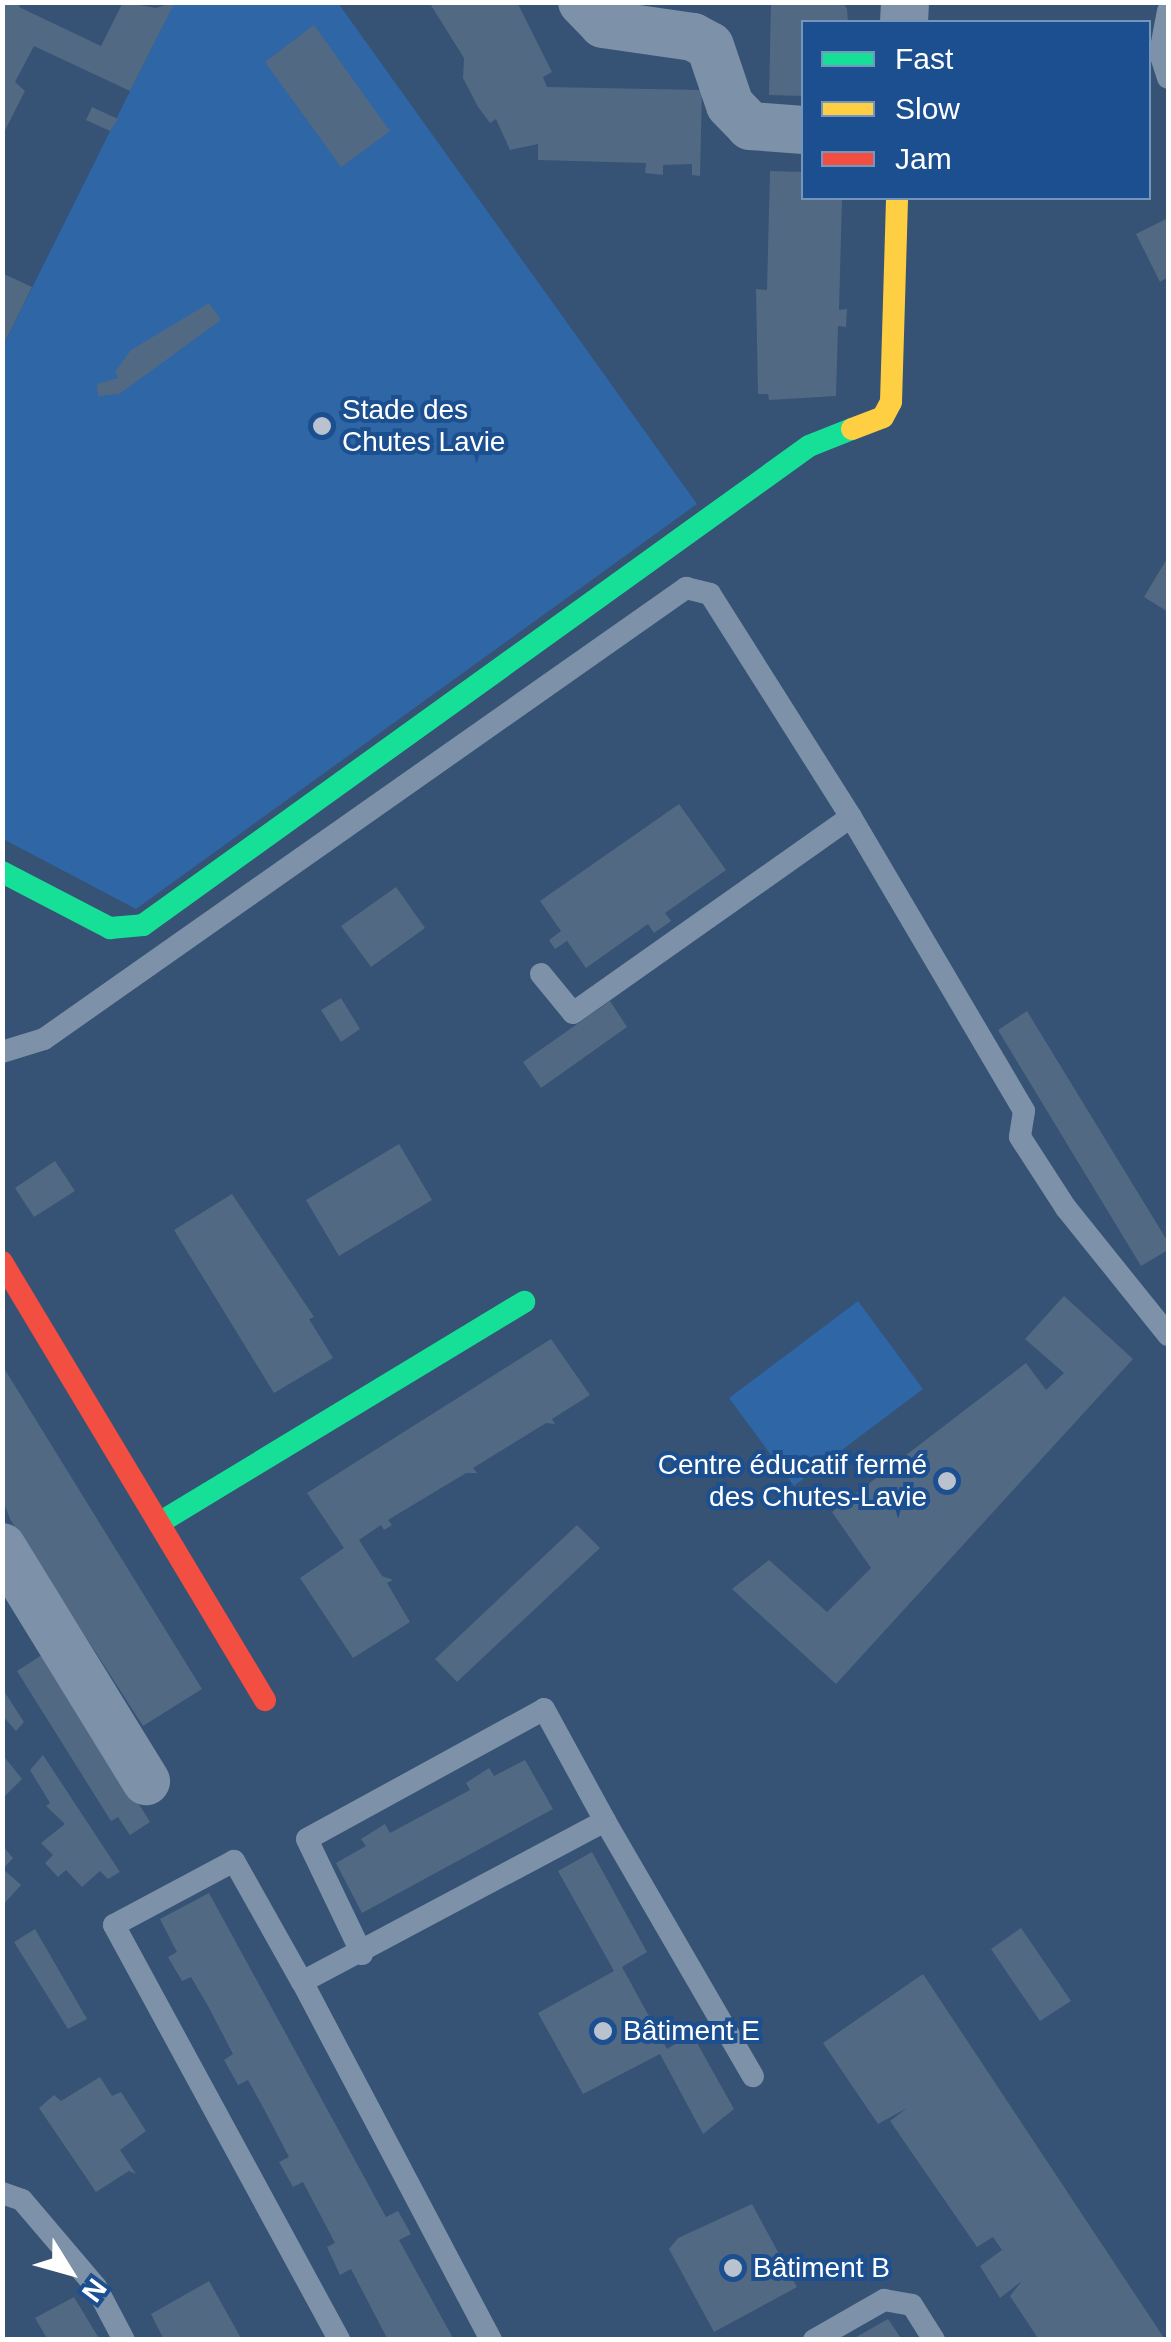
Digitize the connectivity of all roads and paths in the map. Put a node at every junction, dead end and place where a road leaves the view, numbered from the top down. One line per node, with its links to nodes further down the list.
1 (582, 2): 4 (street)
2 (1168, 11): 3 (lane)
3 (1168, 78)
4 (801, 130)
5 (897, 200): 7 (street)
6 (851, 817): 8 (lane); 9 (lane); 12 (lane)
7 (2, 872)
8 (541, 974)
9 (2, 1052)
10 (2, 1262): 13 (street)
11 (524, 1302): 13 (street)
12 (1168, 1335)
13 (158, 1523): 15 (street)
14 (2, 1547): 16 (street)
15 (265, 1700)
16 (146, 1781)
17 (605, 1821): 18 (lane); 18 (lane); 20 (lane)
18 (362, 1954): 19 (lane)
19 (302, 1982): 23 (lane); 24 (lane)
20 (753, 2076)
21 (2, 2193): 22 (lane)
22 (124, 2340)
23 (339, 2340)
24 (491, 2340)
25 (814, 2340): 26 (lane)
26 (934, 2340)

